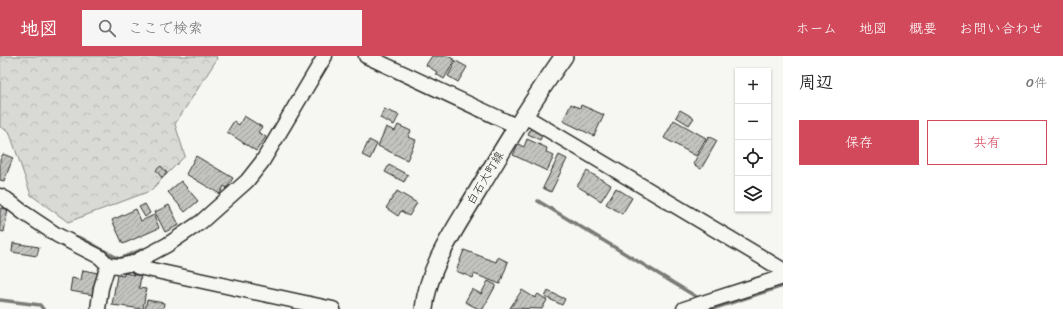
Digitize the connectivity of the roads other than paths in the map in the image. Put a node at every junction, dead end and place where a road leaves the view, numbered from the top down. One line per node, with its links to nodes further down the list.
1 (326, 56): 6 (street)
2 (366, 56): 4 (street)
3 (564, 56): 4 (main road, 白石大町線)
4 (520, 121): 8 (street); 12 (main road, 白石大町線)
5 (0, 196): 7 (street)
6 (133, 263): 7 (street); 11 (street)
7 (108, 265): 10 (street)
8 (783, 270)
9 (783, 277): 13 (street)
10 (98, 309)
11 (333, 309)
12 (424, 309)
13 (684, 309)

